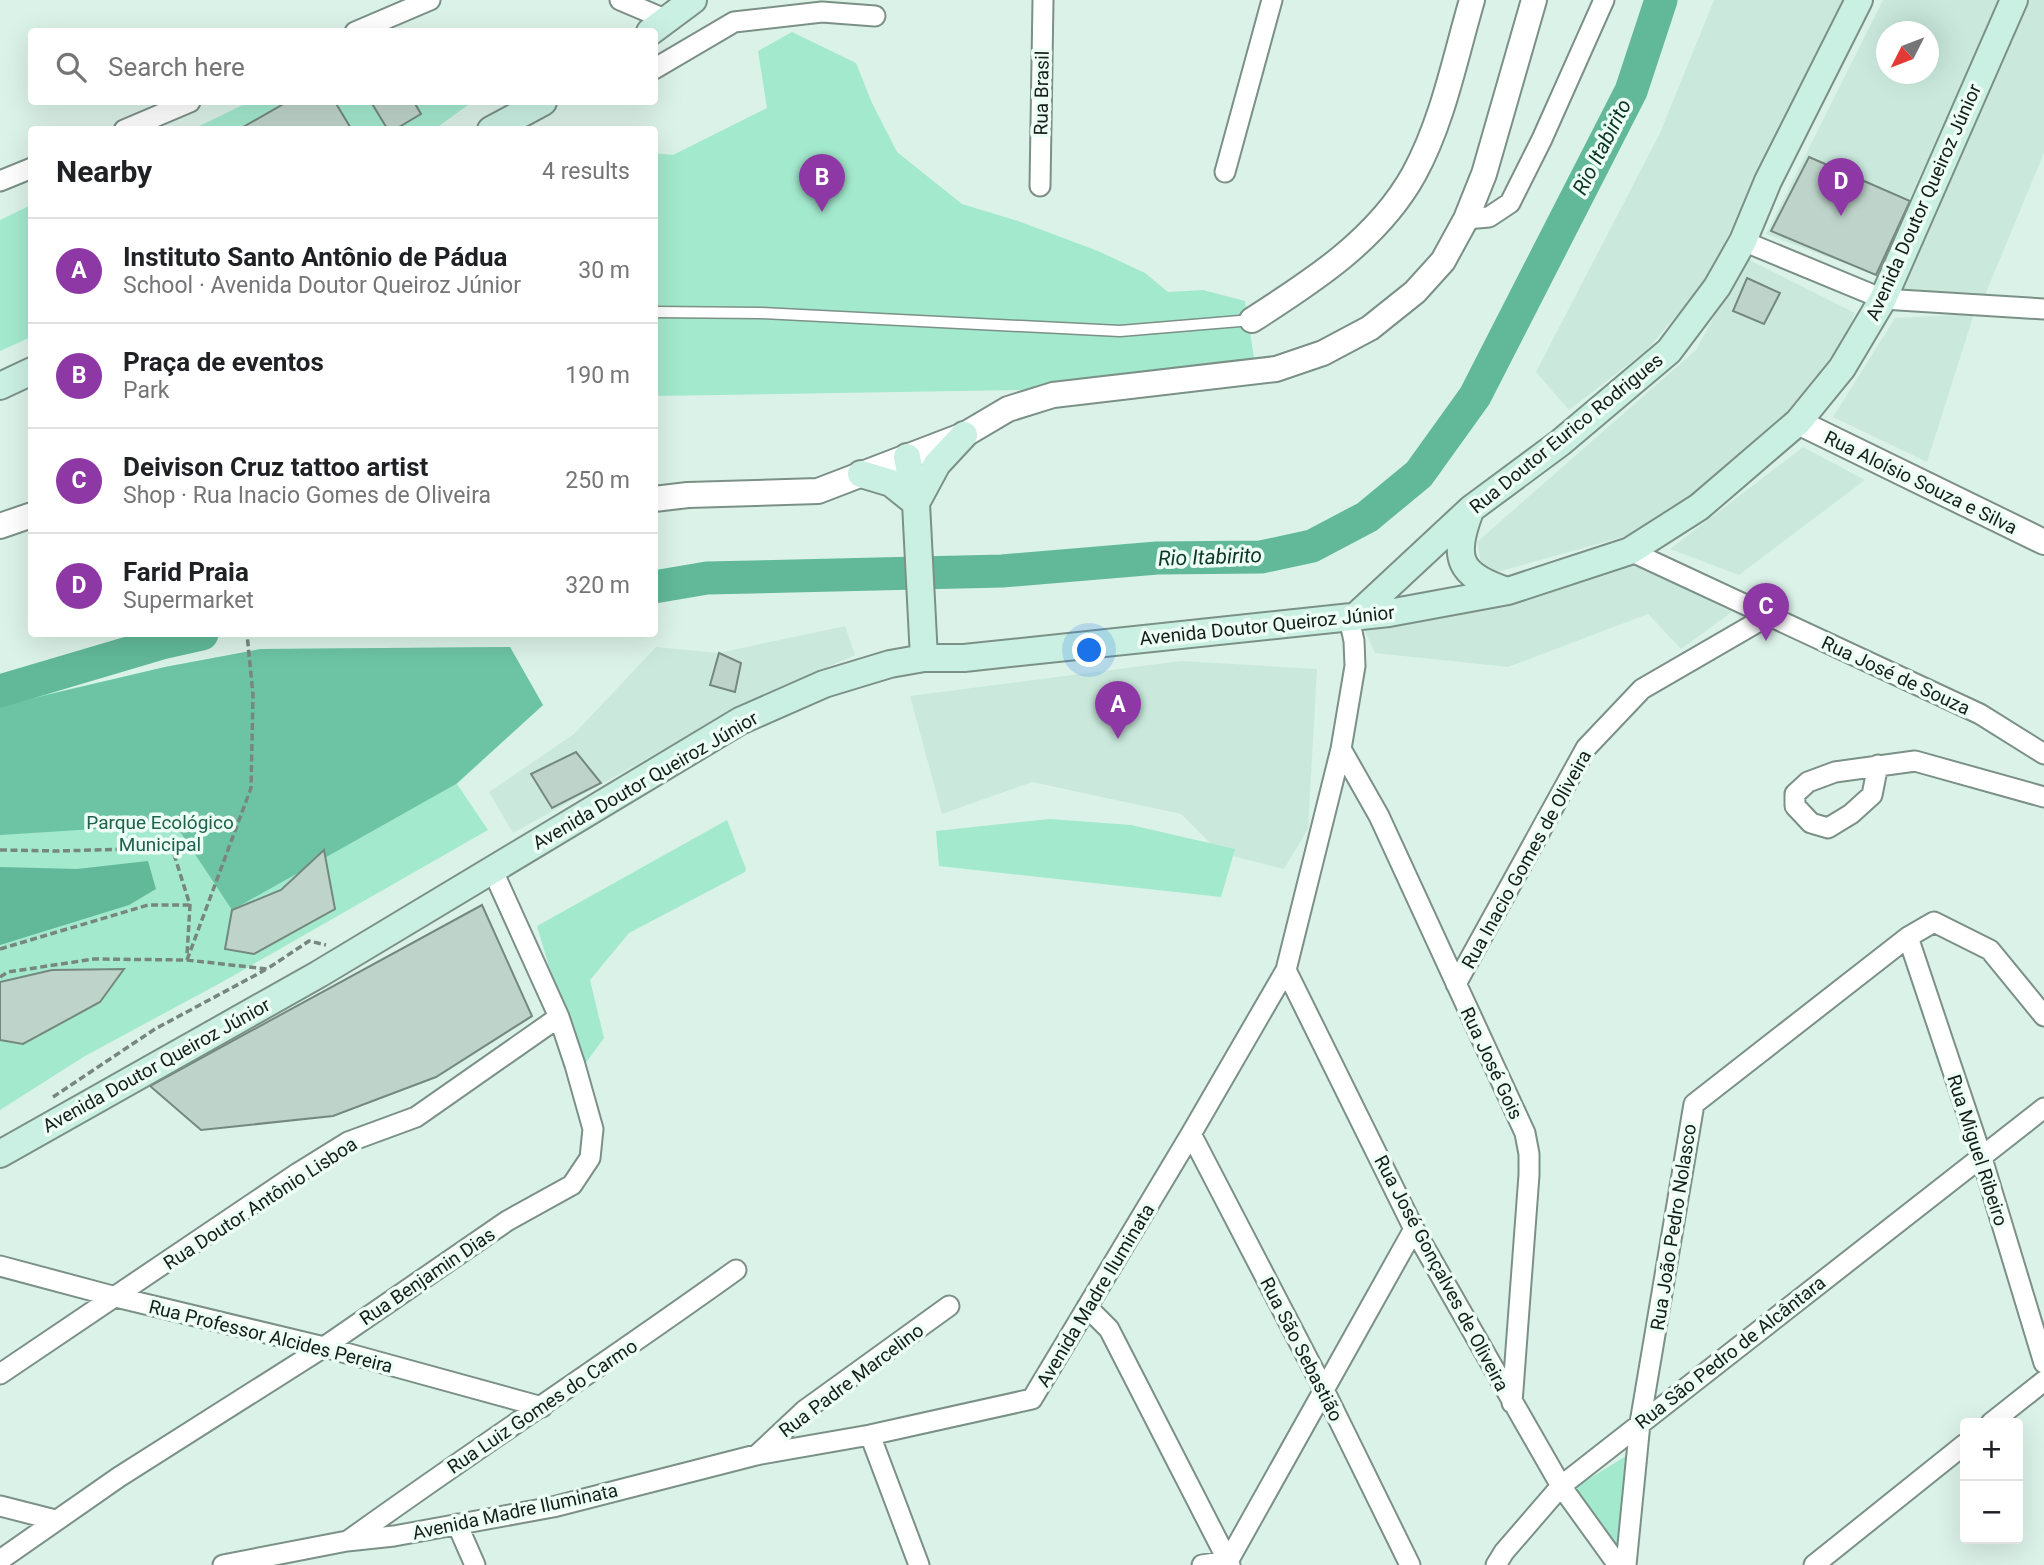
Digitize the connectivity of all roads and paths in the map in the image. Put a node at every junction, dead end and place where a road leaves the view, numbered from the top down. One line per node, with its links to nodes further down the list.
1 (430, 0): 13 (street)
2 (620, 0): 12 (street)
3 (693, 0): 12 (main road)
4 (1042, 0): 22 (street, Rua Brasil)
5 (1272, 0): 20 (street)
6 (1472, 0): 28 (street)
7 (1534, 0): 23 (street)
8 (1604, 0): 23 (street)
9 (1859, 0): 24 (main road, Rua Doutor Eurico Rodrigues)
10 (2014, 0): 25 (main road, Avenida Doutor Queiroz Júnior)
11 (875, 16): 14 (street)
12 (658, 26)
13 (364, 28)
14 (658, 67)
15 (183, 105): 17 (street)
16 (537, 105): 18 (main road)
17 (133, 126)
18 (498, 126)
19 (28, 170): 21 (street)
20 (1225, 172)
21 (0, 181)
22 (1040, 186)
23 (1466, 219): 32 (street)
24 (1743, 241): 25 (street); 36 (main road, Rua Doutor Eurico Rodrigues)
25 (1883, 299): 26 (street); 31 (main road, Avenida Doutor Queiroz Júnior)
26 (2044, 309)
27 (658, 313): 28 (lane)
28 (1252, 320)
29 (28, 372): 30 (main road)
30 (0, 386)
31 (1798, 422): 40 (street, Rua Aloísio Souza e Silva); 41 (main road, Avenida Doutor Queiroz Júnior)
32 (964, 435): 33 (street); 37 (main road)
33 (907, 457): 34 (street); 37 (main road)
34 (861, 474): 35 (street); 37 (main road)
35 (658, 499)
36 (1471, 509): 42 (main road); 44 (main road, Rua Doutor Eurico Rodrigues)
37 (916, 510): 46 (main road)
38 (28, 516): 39 (street)
39 (0, 526)
40 (2044, 542)
41 (1630, 551): 42 (main road, Avenida Doutor Queiroz Júnior); 43 (street, Rua José de Souza)
42 (1508, 591): 44 (main road, Avenida Doutor Queiroz Júnior)
43 (1768, 616): 48 (street, Rua José de Souza); 61 (street, Rua Inacio Gomes de Oliveira)
44 (1352, 617): 46 (main road, Avenida Doutor Queiroz Júnior); 47 (street, Avenida Madre Iluminata)
45 (247, 637): 57 (path)
46 (924, 658): 52 (main road, Avenida Doutor Queiroz Júnior)
47 (1341, 749): 59 (street, Avenida Madre Iluminata); 61 (street, Rua José Gois)
48 (2044, 754)
49 (1878, 765): 50 (street)
50 (2044, 797)
51 (0, 850): 53 (path)
52 (492, 869): 63 (street, Rua Benjamin Dias); 67 (main road, Avenida Doutor Queiroz Júnior)
53 (190, 905): 56 (path); 57 (path)
54 (1908, 937): 62 (street, Rua João Pedro Nolasco); 68 (street, Rua Miguel Ribeiro); 83 (street, Rua João Pedro Nolasco)
55 (309, 942): 58 (path)
56 (0, 949)
57 (187, 960): 58 (path); 60 (path)
58 (267, 970): 64 (path)
59 (1286, 970): 66 (street, Avenida Madre Iluminata); 69 (street, Rua José Gonçalves de Oliveira)
60 (0, 977)
61 (1456, 984): 80 (street, Rua José Gois)
62 (2044, 1016)
63 (559, 1017): 72 (street, Rua Doutor Antônio Lisboa); 75 (street, Rua Benjamin Dias)
64 (53, 1097)
65 (2044, 1108): 68 (street, Rua São Pedro de Alcântara)
66 (1191, 1134): 74 (street, Avenida Madre Iluminata); 79 (street, Rua São Sebastião)
67 (0, 1154)
68 (1981, 1155): 76 (street, Rua Miguel Ribeiro); 83 (street, Rua São Pedro de Alcântara)
69 (1414, 1229): 79 (street); 80 (street, Rua José Gonçalves de Oliveira)
70 (0, 1266): 72 (street, Rua Professor Alcides Pereira)
71 (736, 1270): 81 (street, Rua Luiz Gomes do Carmo)
72 (116, 1297): 75 (street, Rua Professor Alcides Pereira); 77 (street, Rua Doutor Antônio Lisboa)
73 (949, 1306): 86 (street, Rua Padre Marcelino)
74 (1087, 1307): 84 (street, Avenida Madre Iluminata); 93 (street)
75 (324, 1347): 81 (street, Rua Professor Alcides Pereira); 89 (street, Rua Benjamin Dias)
76 (2044, 1363)
77 (0, 1374)
78 (2044, 1381): 82 (street)
79 (1324, 1390): 93 (street); 98 (street, Rua São Sebastião)
80 (1512, 1403): 87 (street, Rua José Gonçalves de Oliveira)
81 (542, 1407): 91 (street, Rua Luiz Gomes do Carmo)
82 (1997, 1418)
83 (1640, 1423): 87 (street, Rua São Pedro de Alcântara); 101 (street, Rua João Pedro Nolasco)
84 (870, 1435): 86 (street, Avenida Madre Iluminata); 96 (street)
85 (1960, 1448): 102 (street)
86 (756, 1455): 90 (street, Avenida Madre Iluminata)
87 (1560, 1486): 99 (street, Rua São Pedro de Alcântara); 100 (street, Rua José Gonçalves de Oliveira)
88 (0, 1506): 89 (street)
89 (55, 1520): 92 (street, Rua Benjamin Dias)
90 (457, 1524): 91 (street, Avenida Madre Iluminata); 95 (street)
91 (347, 1541): 94 (street, Avenida Madre Iluminata)
92 (0, 1560)
93 (1228, 1564): 97 (street)
94 (223, 1565)
95 (475, 1565)
96 (919, 1565)
97 (1202, 1565)
98 (1410, 1565)
99 (1496, 1565)
100 (1618, 1565)
101 (1626, 1565)
102 (1814, 1565)

